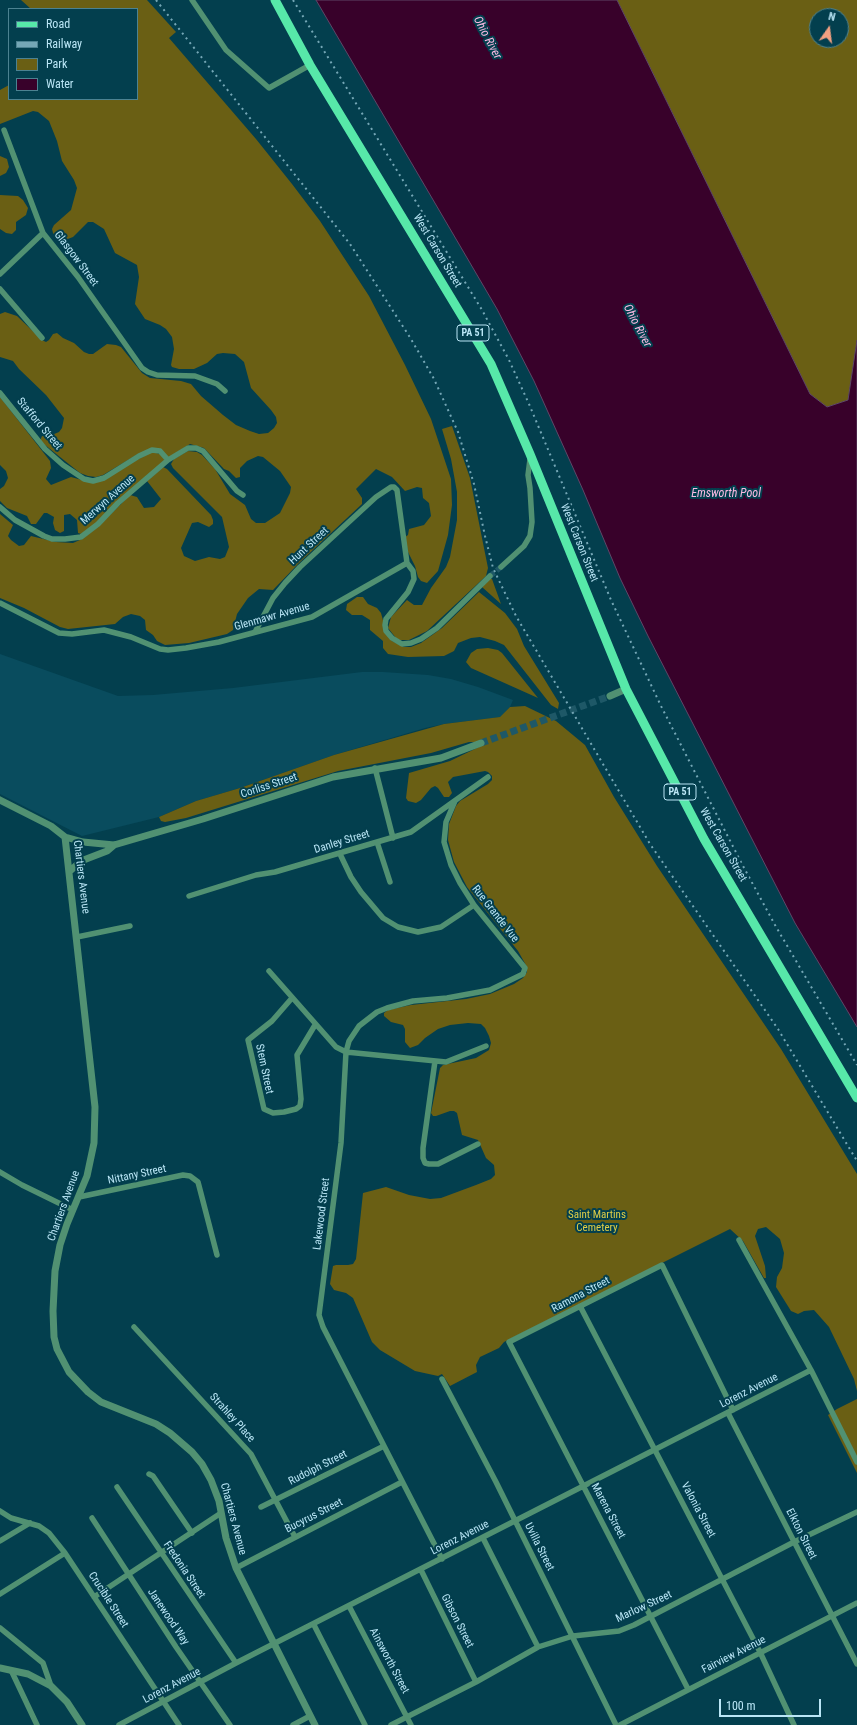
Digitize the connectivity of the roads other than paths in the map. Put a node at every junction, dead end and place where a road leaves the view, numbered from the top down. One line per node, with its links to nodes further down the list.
1 (192, 0): 3 (street)
2 (275, 0): 3 (main road, West Carson Street / PA 51)
3 (310, 65): 11 (main road, West Carson Street / PA 51)
4 (4, 130): 5 (street, Glasgow Street)
5 (43, 233): 6 (street); 9 (street, Glasgow Street)
6 (0, 274)
7 (0, 289): 8 (street)
8 (42, 338)
9 (225, 390)
10 (0, 392): 12 (street, Stafford Street)
11 (530, 454): 16 (street); 20 (main road, West Carson Street / PA 51)
12 (168, 460): 13 (street, Merwyn Avenue); 14 (street, Merwyn Avenue)
13 (243, 495)
14 (0, 507)
15 (407, 563): 17 (street); 19 (street, Glenmawr Avenue); 19 (street, Hunt Street)
16 (501, 567)
17 (490, 576)
18 (0, 603): 19 (street, Glenmawr Avenue)
19 (255, 632)
20 (626, 689): 21 (street); 45 (main road, West Carson Street / PA 51)
21 (610, 696)
22 (480, 743): 23 (street, Corliss Street)
23 (375, 768): 28 (street); 30 (street, Corliss Street)
24 (488, 777): 26 (street, Danley Street)
25 (0, 800): 27 (street, Chartiers Avenue)
26 (456, 801): 28 (street, Danley Street); 35 (street, Rue Grande Vue)
27 (65, 837): 30 (street, Corliss Street); 32 (street, Chartiers Avenue)
28 (393, 838): 29 (street, Danley Street)
29 (377, 842): 31 (street, Danley Street); 33 (street)
30 (114, 846): 32 (street)
31 (340, 854): 34 (street, Danley Street); 35 (street)
32 (70, 871): 37 (street, Chartiers Avenue)
33 (390, 882)
34 (188, 896)
35 (474, 905): 38 (street, Rue Grande Vue)
36 (130, 926): 37 (street)
37 (77, 937): 48 (street, Chartiers Avenue)
38 (525, 968): 43 (street, Lakewood Street)
39 (269, 971): 40 (street)
40 (292, 998): 41 (street); 41 (street, Stem Street)
41 (315, 1025): 43 (street)
42 (486, 1046): 44 (street)
43 (346, 1052): 44 (street); 59 (street, Lakewood Street)
44 (435, 1061): 46 (street)
45 (857, 1098)
46 (478, 1144)
47 (0, 1172): 49 (street)
48 (79, 1197): 49 (street, Chartiers Avenue); 51 (street, Nittany Street)
49 (73, 1210): 70 (street, Chartiers Avenue)
50 (739, 1240): 56 (street)
51 (217, 1255)
52 (662, 1264): 53 (street, Ramona Street); 58 (street, Elkton Street)
53 (580, 1306): 55 (street, Ramona Street); 60 (street, Valonia Street)
54 (134, 1327): 66 (street, Strahley Place)
55 (510, 1342): 65 (street, Marena Street)
56 (811, 1370): 58 (street, Lorenz Avenue); 61 (street)
57 (442, 1379): 72 (street, Uvilla Street)
58 (731, 1411): 60 (street, Lorenz Avenue); 78 (street, Elkton Street)
59 (384, 1446): 63 (street, Lakewood Street); 66 (street, Rudolph Street)
60 (656, 1450): 65 (street, Lorenz Avenue); 85 (street, Valonia Street)
61 (857, 1462)
62 (149, 1474): 74 (street)
63 (402, 1482): 75 (street, Bucyrus Street); 81 (street, Lakewood Street)
64 (117, 1487): 80 (street, Fredonia Street)
65 (584, 1487): 72 (street, Lorenz Avenue); 91 (street, Marena Street)
66 (275, 1501): 67 (street, Rudolph Street); 75 (street, Strahley Place)
67 (261, 1507)
68 (0, 1512): 73 (street, Crucible Street)
69 (857, 1512): 78 (street, Marlow Street)
70 (221, 1513): 74 (street); 82 (street, Chartiers Avenue)
71 (92, 1518): 84 (street, Janewood Way)
72 (515, 1522): 76 (street, Lorenz Avenue); 94 (street, Uvilla Street)
73 (31, 1523): 77 (street); 79 (street, Crucible Street)
74 (192, 1533): 80 (street)
75 (295, 1538): 82 (street, Bucyrus Street)
76 (483, 1538): 81 (street, Lorenz Avenue); 96 (street)
77 (2, 1540)
78 (794, 1542): 85 (street, Marlow Street); 90 (street, Elkton Street)
79 (66, 1553): 86 (street); 87 (street, Crucible Street)
80 (161, 1553): 84 (street); 98 (street, Fredonia Street)
81 (442, 1559): 83 (street, Lorenz Avenue)
82 (236, 1568): 95 (street, Chartiers Avenue)
83 (421, 1570): 89 (street, Lorenz Avenue); 103 (street, Gibson Street)
84 (128, 1575): 87 (street); 102 (street, Janewood Way)
85 (723, 1580): 91 (street, Marlow Street); 97 (street, Valonia Street)
86 (0, 1594)
87 (94, 1597): 106 (street, Crucible Street)
88 (857, 1603): 90 (street, Fairview Avenue)
89 (349, 1606): 92 (street, Lorenz Avenue); 108 (street, Ainsworth Street)
90 (832, 1616): 97 (street, Fairview Avenue); 99 (street, Elkton Street)
91 (651, 1617): 94 (street, Marlow Street); 105 (street, Marena Street)
92 (314, 1625): 95 (street, Lorenz Avenue); 116 (street)
93 (0, 1628): 104 (street)
94 (573, 1636): 96 (street, Marlow Street); 119 (street, Uvilla Street)
95 (275, 1644): 98 (street, Lorenz Avenue); 107 (street, Chartiers Avenue)
96 (538, 1647): 103 (street, Marlow Street)
97 (760, 1652): 105 (street, Fairview Avenue); 121 (street, Valonia Street)
98 (236, 1663): 102 (street, Lorenz Avenue)
99 (857, 1664)
100 (0, 1668): 101 (street)
101 (11, 1670): 104 (street); 109 (street)
102 (201, 1682): 106 (street, Lorenz Avenue); 113 (street, Janewood Way)
103 (476, 1682): 108 (street, Marlow Street)
104 (52, 1686): 110 (street)
105 (688, 1689): 120 (street, Fairview Avenue)
106 (163, 1702): 111 (street, Lorenz Avenue); 112 (street, Crucible Street)
107 (310, 1716): 114 (street); 115 (street, Chartiers Avenue)
108 (407, 1717): 117 (street, Marlow Street); 118 (street, Ainsworth Street)
109 (37, 1725)
110 (82, 1725)
111 (119, 1725)
112 (179, 1725)
113 (230, 1725)
114 (293, 1725)
115 (315, 1725)
116 (365, 1725)
117 (391, 1725)
118 (411, 1725)
119 (616, 1725)
120 (620, 1725)
121 (794, 1725)

